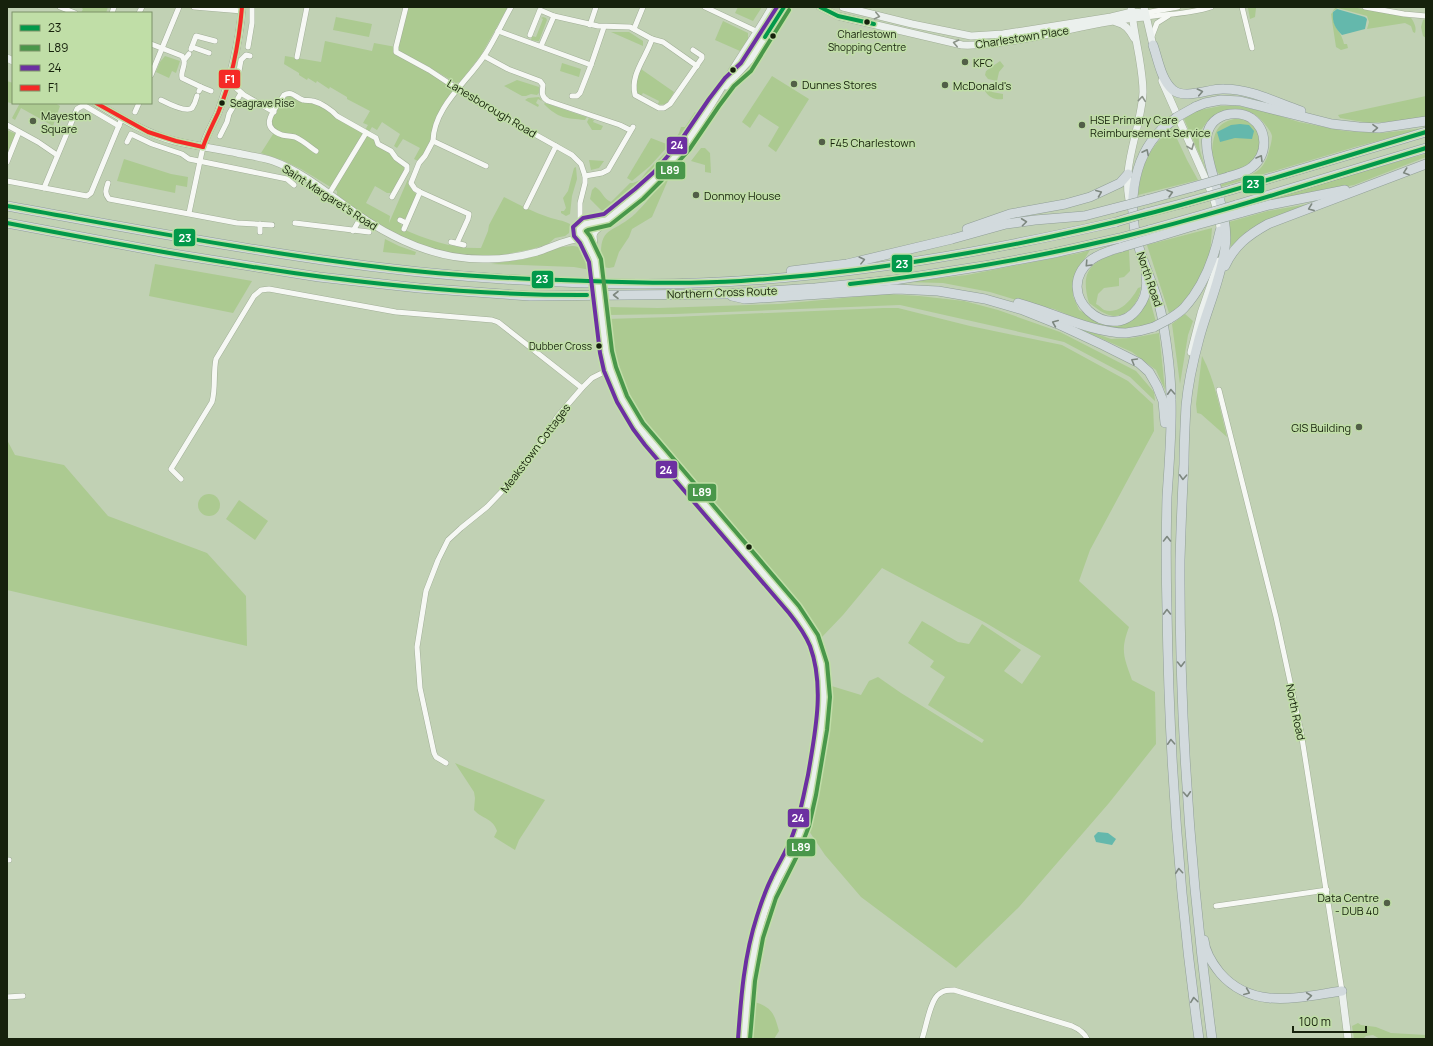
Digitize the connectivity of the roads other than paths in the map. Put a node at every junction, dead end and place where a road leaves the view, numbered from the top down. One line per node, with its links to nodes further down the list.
1 (60, 7): 21 (street)
2 (179, 7): 40 (street)
3 (194, 7): 20 (street)
4 (252, 7): 37 (street)
5 (307, 7): 48 (street)
6 (406, 7): 53 (street, Lanesborough Road)
7 (510, 7): 31 (street)
8 (596, 7): 28 (street)
9 (643, 7): 30 (street)
10 (706, 7): 32 (street)
11 (771, 7): 32 (main road, Saint Margaret's Road)
12 (819, 7): 27 (main road, Charlestown Place, one-way to 12)
13 (842, 7): 22 (main road, Charlestown Place, one-way to 22)
14 (1178, 7): 19 (street)
15 (1211, 7): 24 (street)
16 (1242, 7): 41 (street)
17 (1365, 7): 26 (street)
18 (784, 8): 59 (main road, Saint Margaret's Road)
19 (1165, 8): 23 (street)
20 (242, 9): 76 (main road)
21 (72, 12)
22 (1132, 12): 23 (main road); 27 (main road, Charlestown Place); 44 (main road, North Road)
23 (1145, 12): 24 (street); 36 (main road)
24 (1171, 15): 36 (street)
25 (554, 16): 28 (street); 33 (street); 39 (street)
26 (1426, 16)
27 (1102, 23): 44 (main road)
28 (590, 25): 29 (street)
29 (604, 27): 30 (street); 51 (street)
30 (634, 28): 34 (street)
31 (498, 31): 39 (street); 47 (street)
32 (758, 32): 59 (main road, Saint Margaret's Road)
33 (530, 35)
34 (652, 39): 52 (street); 52 (street)
35 (215, 41): 42 (street)
36 (1152, 41): 68 (highway, one-way to 68); 109 (main road, one-way to 109)
37 (246, 43)
38 (152, 44): 40 (street)
39 (541, 46): 51 (street)
40 (162, 48): 49 (street); 50 (street)
41 (1252, 48)
42 (190, 50): 45 (street); 49 (street)
43 (693, 50): 52 (street)
44 (1138, 51): 84 (main road, North Road, one-way to 44)
45 (209, 53)
46 (250, 56): 56 (street)
47 (484, 56): 53 (street); 85 (street)
48 (297, 57)
49 (184, 59): 54 (street)
50 (153, 64)
51 (591, 64): 57 (street)
52 (697, 66)
53 (458, 89): 74 (street); 75 (street, Lanesborough Road)
54 (199, 91): 55 (street); 58 (street)
55 (211, 91)
56 (241, 93): 63 (street); 72 (street)
57 (572, 96)
58 (161, 100)
59 (714, 102): 103 (main road, Saint Margaret's Road)
60 (98, 104): 64 (main road, Saint Margaret's Road)
61 (139, 104): 62 (street)
62 (135, 112)
63 (274, 112): 71 (street); 78 (street)
64 (122, 118): 67 (street); 76 (main road, Saint Margaret's Road)
65 (1426, 121): 68 (highway, one-way to 65)
66 (7, 125): 69 (street)
67 (119, 126): 79 (street); 90 (street)
68 (1344, 126): 99 (highway, one-way to 68, bridge)
69 (19, 132): 79 (street); 80 (street)
70 (1426, 132): 123 (highway, Northern Cross Route, bridge)
71 (366, 133): 92 (street); 93 (street)
72 (220, 136)
73 (127, 142): 81 (street)
74 (433, 142): 83 (street); 91 (street)
75 (556, 146): 85 (street, Lanesborough Road); 97 (street)
76 (203, 147): 81 (street); 92 (main road, Saint Margaret's Road)
77 (1426, 148): 98 (highway)
78 (316, 151)
79 (57, 155): 90 (street)
80 (7, 162)
81 (200, 162): 89 (street); 100 (street)
82 (1426, 164): 86 (highway, one-way to 86)
83 (486, 166)
84 (1128, 174): 99 (main road, North Road); 118 (highway, one-way to 84)
85 (585, 176): 108 (street)
86 (1386, 179): 98 (highway); 126 (highway, one-way to 126)
87 (7, 181): 90 (street)
88 (108, 183): 100 (street)
89 (294, 185)
90 (44, 188)
91 (420, 192): 94 (street); 102 (street)
92 (329, 194): 101 (main road, Saint Margaret's Road)
93 (392, 197)
94 (442, 201): 96 (street); 117 (street)
95 (7, 206): 123 (highway, Northern Cross Route)
96 (439, 207)
97 (526, 207)
98 (1238, 209): 119 (highway, bridge)
99 (1132, 212): 121 (highway, North Road)
100 (189, 213): 106 (street)
101 (361, 217): 110 (street); 115 (main road, Saint Margaret's Road)
102 (400, 220)
103 (607, 220): 108 (main road, Saint Margaret's Road); 113 (main road, Saint Margaret's Road)
104 (7, 223): 125 (highway, Northern Cross Route, one-way to 104)
105 (296, 223): 110 (street)
106 (260, 224): 107 (street); 111 (street)
107 (272, 225)
108 (584, 226): 113 (main road); 114 (main road); 115 (main road, Saint Margaret's Road)
109 (1222, 228): 118 (highway, one-way to 109, bridge); 124 (highway, bridge); 126 (highway); 130 (main road)
110 (353, 231): 112 (street)
111 (260, 232)
112 (369, 232)
113 (594, 233): 114 (main road); 122 (main road)
114 (584, 238): 115 (main road, Saint Margaret's Road); 122 (main road)
115 (567, 240)
116 (451, 242): 117 (street)
117 (458, 242): 120 (street)
118 (935, 242): 123 (highway, one-way to 118)
119 (1121, 242): 121 (highway, one-way to 121); 124 (highway, Northern Cross Route)
120 (464, 245)
121 (1142, 256): 132 (highway, North Road, one-way to 121)
122 (596, 260): 127 (main road, bridge)
123 (699, 282)
124 (854, 284): 125 (highway, Northern Cross Route)
125 (725, 294): 132 (highway, one-way to 125)
126 (1212, 297): 130 (highway)
127 (610, 369): 128 (street, Meakstown Cottages); 140 (main road)
128 (582, 388): 131 (street); 133 (street, Meakstown Cottages)
129 (1219, 390): 135 (street, North Road)
130 (1186, 404): 134 (highway, one-way to 134)
131 (181, 479)
132 (1167, 514): 143 (highway, one-way to 132)
133 (446, 763)
134 (1192, 867): 137 (highway, one-way to 137); 144 (highway)
135 (1327, 890): 136 (street); 137 (street, North Road)
136 (1216, 906)
137 (1342, 991): 145 (main road, North Road)
138 (23, 996): 139 (street)
139 (7, 997)
140 (744, 1039)
141 (922, 1039): 142 (street)
142 (1087, 1039)
143 (1199, 1039)
144 (1212, 1039)
145 (1348, 1039)

